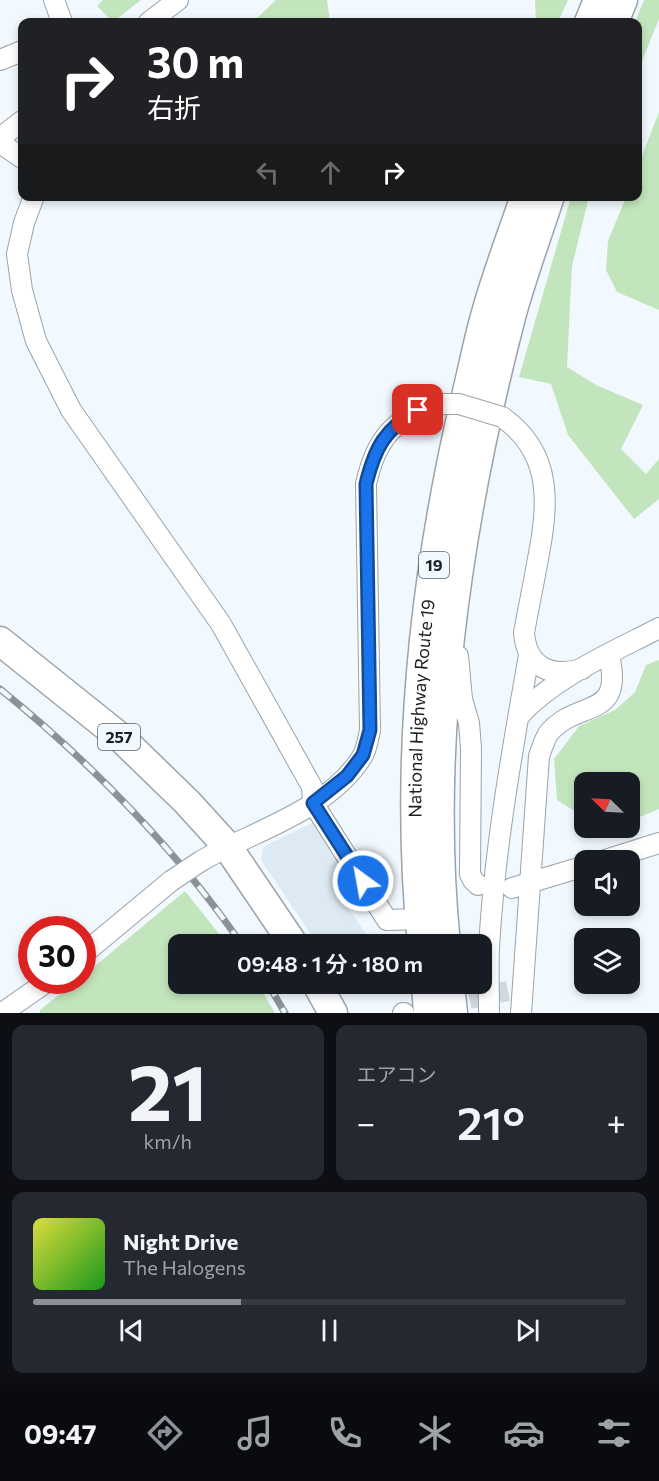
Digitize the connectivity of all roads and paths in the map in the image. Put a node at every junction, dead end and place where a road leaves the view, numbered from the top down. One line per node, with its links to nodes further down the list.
1 (54, 0): 5 (street)
2 (178, 0): 6 (street)
3 (598, 0): 7 (highway)
4 (623, 0): 8 (highway)
5 (61, 18)
6 (154, 18)
7 (591, 18)
8 (616, 18)
9 (18, 53): 10 (street)
10 (0, 60)
11 (18, 123): 12 (street)
12 (0, 138)
13 (0, 143): 14 (street)
14 (18, 155)
15 (32, 201): 25 (street)
16 (523, 201): 32 (highway, National Highway Route 19 / 19)
17 (548, 201): 18 (highway, National Highway Route 19 / 19)
18 (455, 605): 30 (street); 34 (highway, National Highway Route 19 / 19)
19 (659, 628): 22 (street)
20 (0, 641): 27 (highway, 257)
21 (529, 655): 23 (street); 24 (street); 25 (street, bridge)
22 (609, 655): 23 (street); 31 (street)
23 (582, 669): 24 (street)
24 (519, 716): 44 (street)
25 (313, 803): 27 (street); 32 (street)
26 (659, 843): 28 (street)
27 (227, 846): 33 (highway, 257); 35 (street, bridge)
28 (637, 850)
29 (574, 869): 31 (street)
30 (478, 885)
31 (521, 886): 45 (street)
32 (420, 932)
33 (287, 934)
34 (445, 934)
35 (96, 943)
36 (29, 994): 40 (street)
37 (323, 994): 41 (highway)
38 (427, 994): 42 (highway)
39 (451, 994): 43 (highway)
40 (2, 1013)
41 (333, 1013)
42 (428, 1013)
43 (453, 1013)
44 (489, 1013)
45 (521, 1013)

